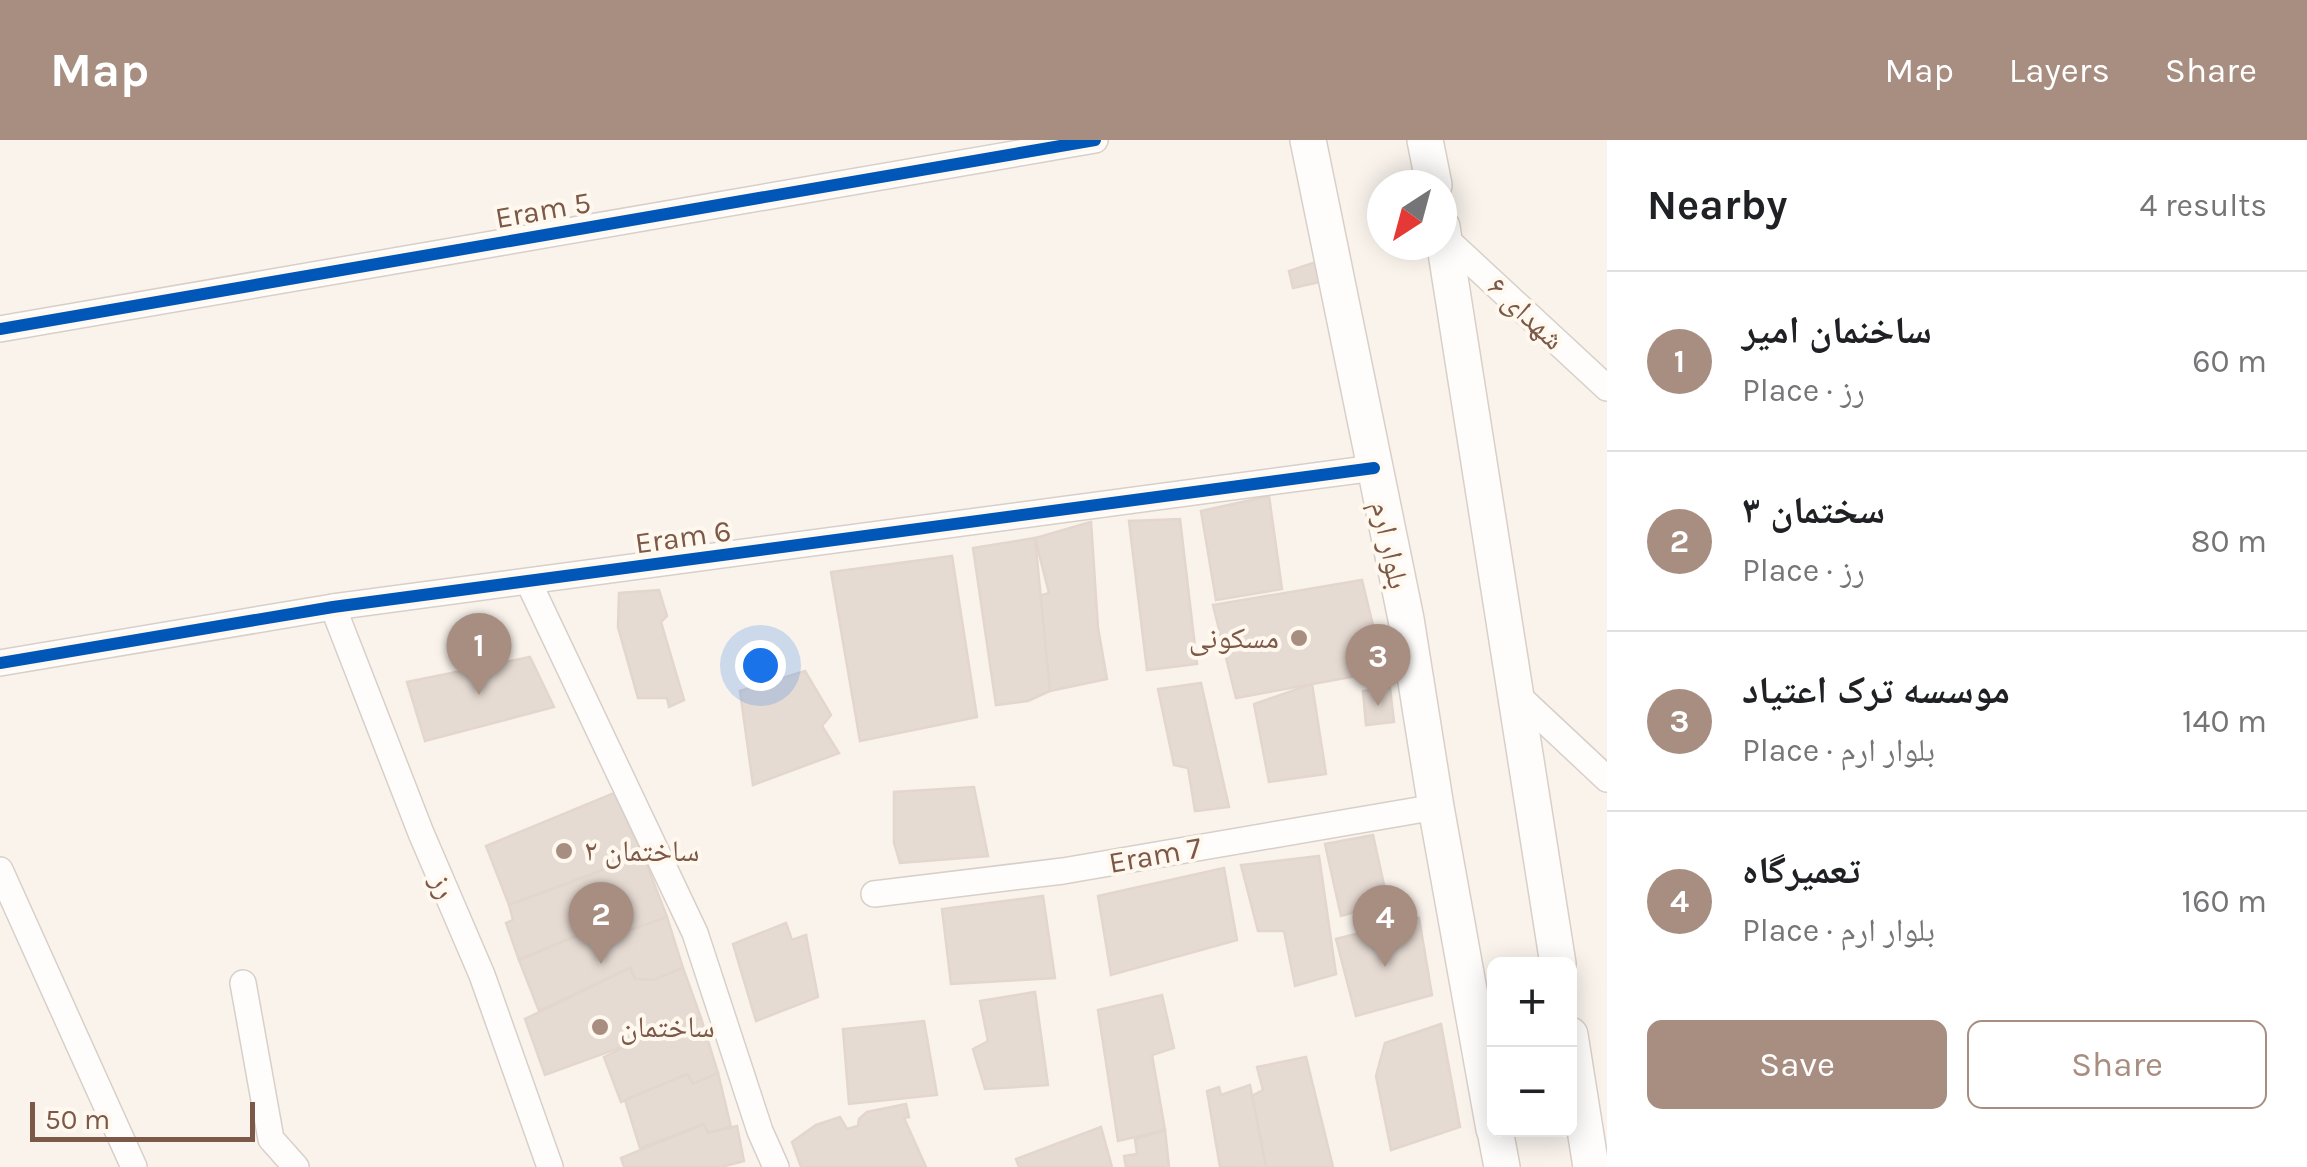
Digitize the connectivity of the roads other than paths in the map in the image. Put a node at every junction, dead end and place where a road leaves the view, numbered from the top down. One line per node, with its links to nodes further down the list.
1 (1095, 140): 7 (street, Eram 5)
2 (1308, 140): 9 (main road, بلوار ارم)
3 (1425, 140): 4 (main road)
4 (1431, 170)
5 (1457, 245): 8 (street, شهدای ۶)
6 (1447, 260): 13 (main road)
7 (0, 328)
8 (1607, 388)
9 (1374, 468): 10 (street, Eram 6); 15 (main road, بلوار ارم)
10 (528, 583): 11 (street, Eram 6); 26 (street)
11 (333, 606): 12 (street, Eram 6); 25 (street, رز)
12 (0, 664)
13 (1513, 691): 14 (street); 18 (main road)
14 (1607, 780)
15 (1436, 808): 17 (street, Eram 7); 21 (main road, بلوار ارم)
16 (0, 870): 23 (street)
17 (874, 894)
18 (1557, 957)
19 (244, 982): 24 (street)
20 (1572, 1047): 28 (main road)
21 (1487, 1085)
22 (1496, 1137): 27 (main road, بلوار ارم)
23 (134, 1167)
24 (296, 1167)
25 (550, 1167)
26 (776, 1167)
27 (1502, 1167)
28 (1591, 1167)

